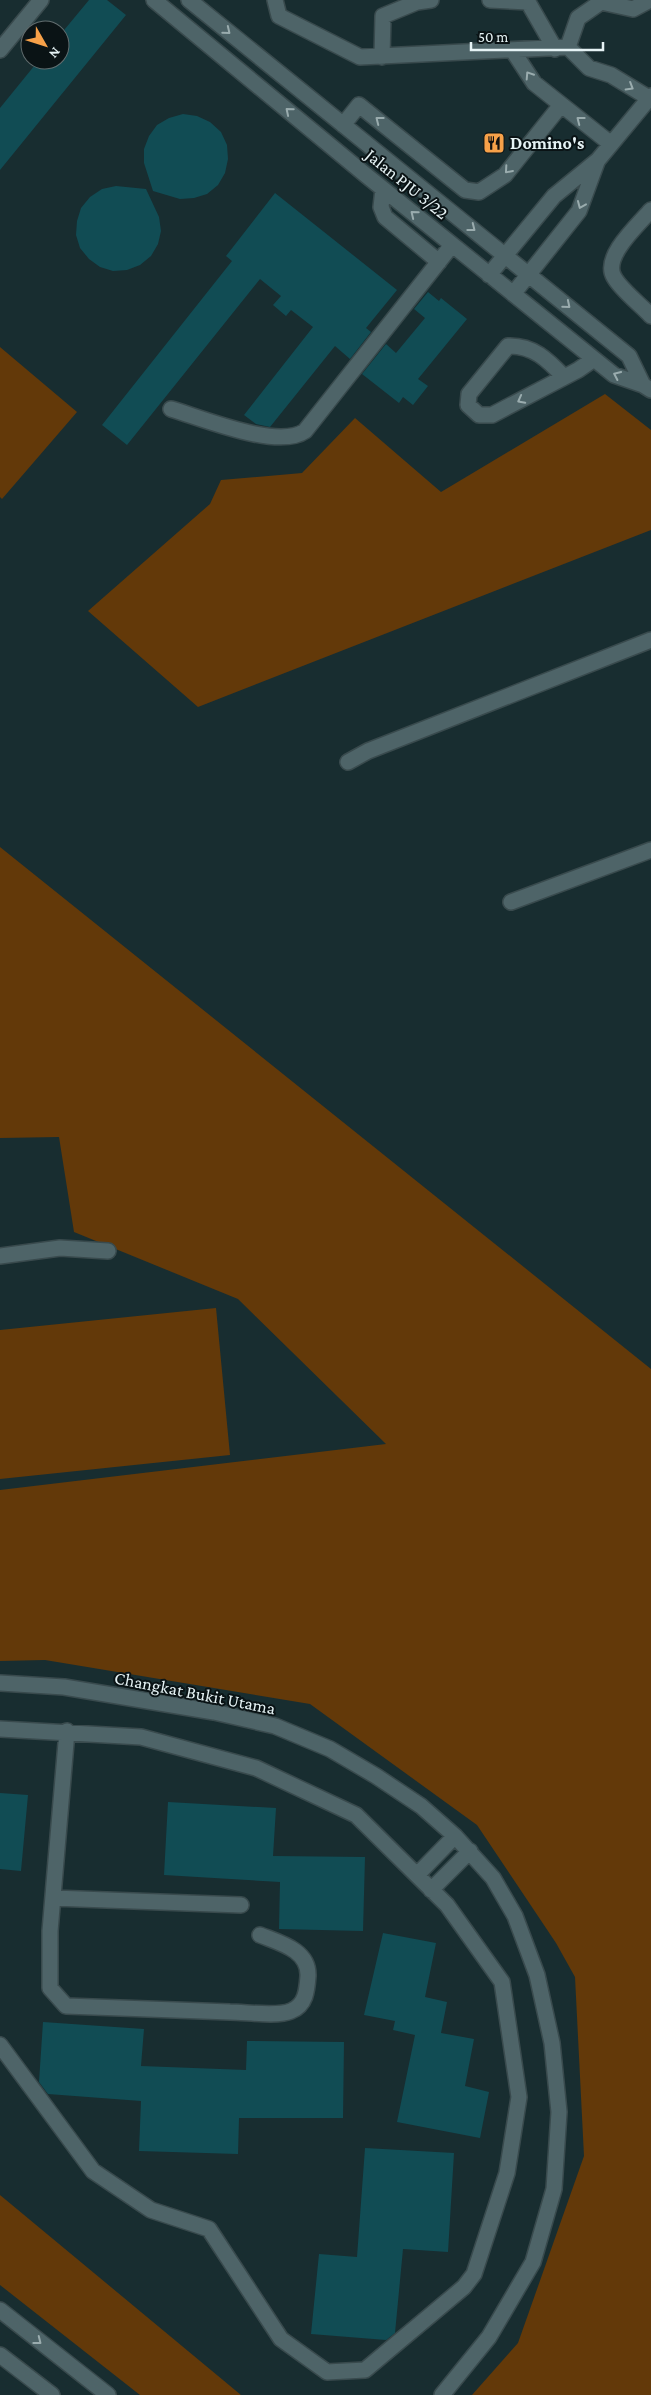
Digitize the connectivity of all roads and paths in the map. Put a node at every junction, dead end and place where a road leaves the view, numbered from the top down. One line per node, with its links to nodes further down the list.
1 (41, 0): 9 (street)
2 (154, 0): 17 (street, Jalan PJU 3/22, one-way to 2)
3 (189, 0): 14 (street, Jalan PJU 3/22, one-way to 14)
4 (276, 0): 11 (street)
5 (431, 0): 11 (street)
6 (490, 0): 8 (street)
7 (650, 0): 8 (street)
8 (561, 48): 10 (street); 12 (street, one-way to 12)
9 (0, 50)
10 (513, 51): 11 (street); 13 (street, one-way to 10)
11 (382, 57)
12 (650, 97): 15 (street)
13 (561, 105): 14 (street, one-way to 14); 15 (street, one-way to 13)
14 (343, 125): 20 (street, Jalan PJU 3/22, one-way to 20)
15 (611, 144): 16 (street)
16 (598, 160): 20 (street); 22 (street, one-way to 22)
17 (383, 189): 19 (street, Jalan PJU 3/22, one-way to 17); 21 (street)
18 (651, 210): 25 (street)
19 (452, 245): 21 (street); 23 (street, Jalan PJU 3/22)
20 (506, 254): 22 (street, Jalan PJU 3/22); 23 (street)
21 (439, 262): 29 (street)
22 (529, 274): 24 (street); 28 (street, Jalan PJU 3/22, one-way to 28)
23 (489, 275): 24 (street, Jalan PJU 3/22)
24 (513, 294): 26 (street, Jalan PJU 3/22)
25 (651, 316)
26 (594, 359): 27 (street); 28 (street, Jalan PJU 3/22, one-way to 26)
27 (564, 377): 27 (street, one-way to 27)
28 (647, 387)
29 (171, 409)
30 (651, 640): 31 (street)
31 (348, 762)
32 (651, 850): 33 (street)
33 (511, 902)
34 (108, 1251): 35 (street)
35 (0, 1256)
36 (0, 1683): 39 (street, Changkat Bukit Utama)
37 (0, 1728): 38 (street)
38 (67, 1731): 41 (street); 43 (street)
39 (455, 1836): 40 (street, Changkat Bukit Utama); 41 (street)
40 (470, 1851): 42 (street); 51 (street, Changkat Bukit Utama)
41 (417, 1875): 42 (street)
42 (431, 1890): 46 (street)
43 (53, 1898): 44 (street); 45 (street)
44 (241, 1905)
45 (260, 1935)
46 (0, 2045)
47 (0, 2310): 50 (street, one-way to 50)
48 (0, 2355): 49 (street)
49 (52, 2395)
50 (108, 2395)
51 (442, 2395)

